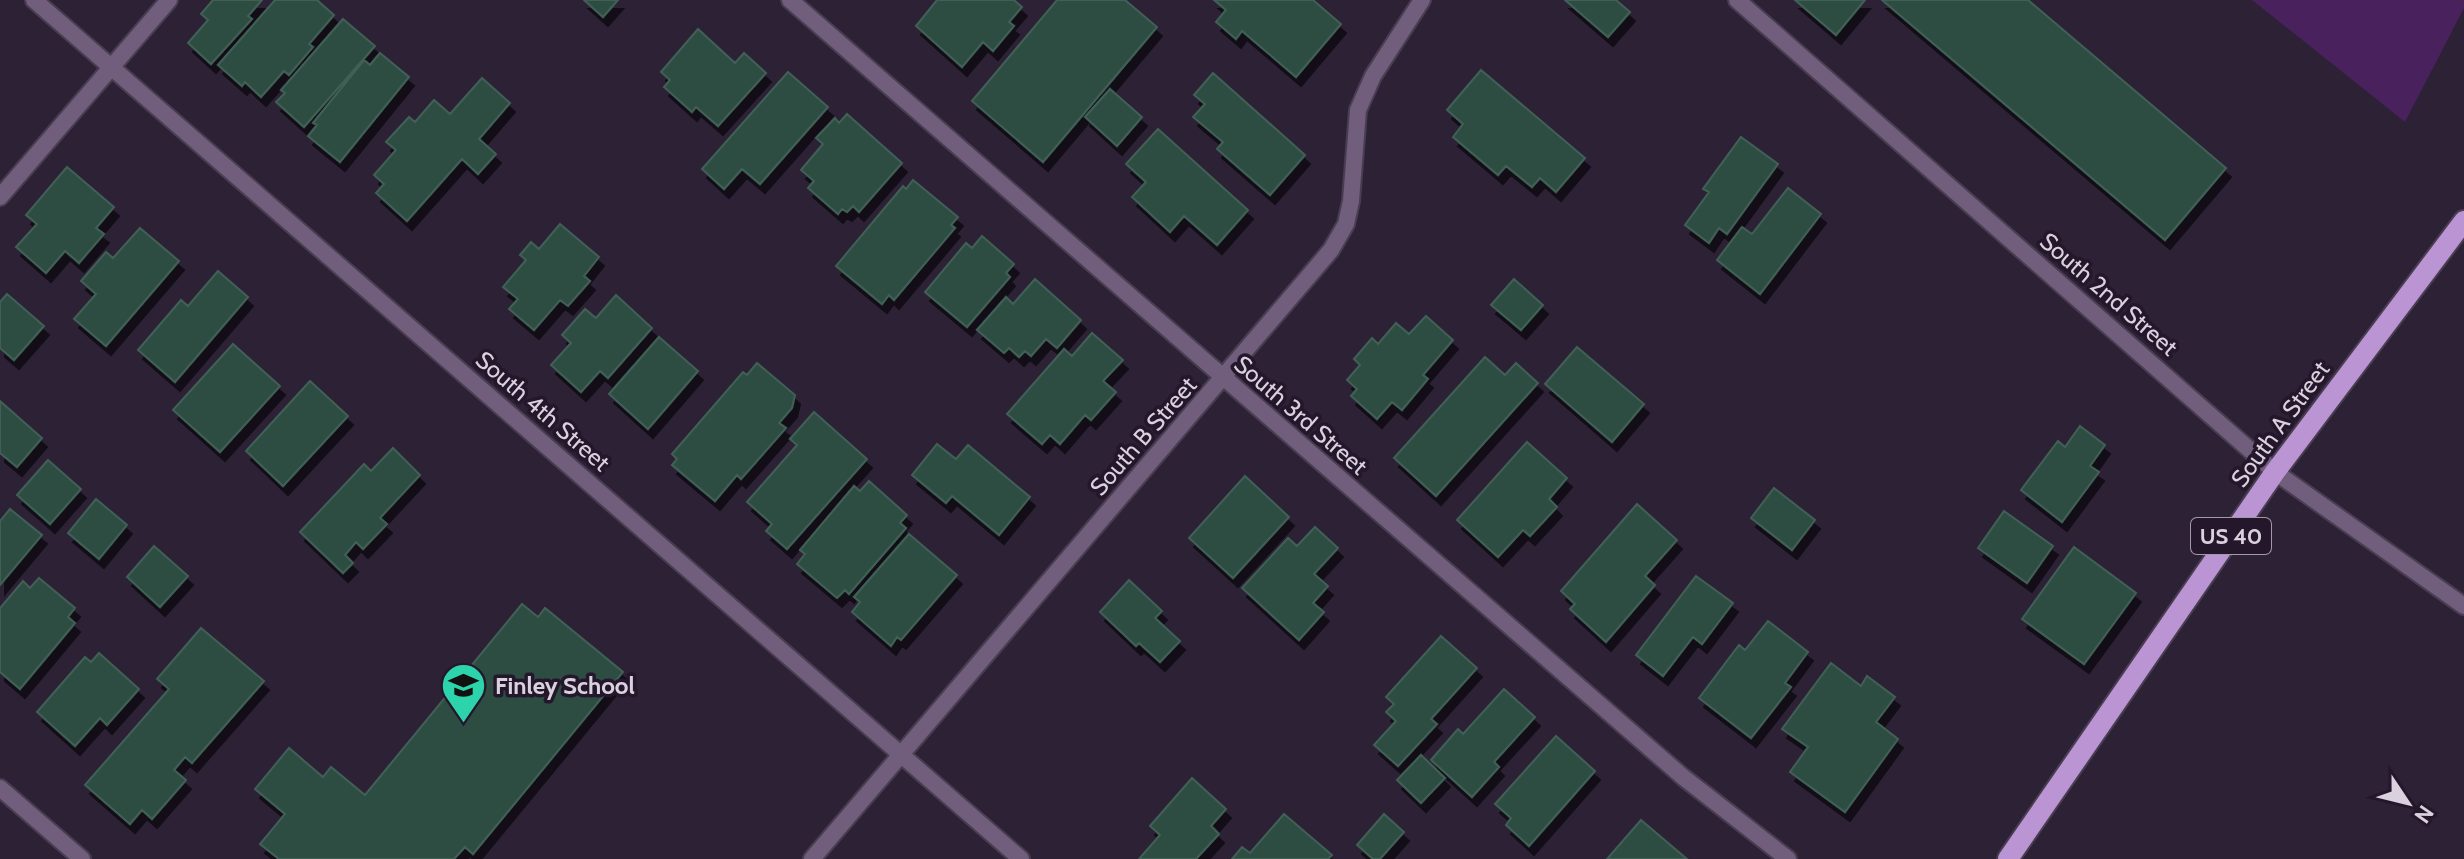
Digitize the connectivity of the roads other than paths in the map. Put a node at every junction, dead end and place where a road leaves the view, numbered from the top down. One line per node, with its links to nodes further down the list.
1 (34, 0): 6 (street, South 4th Street)
2 (169, 0): 6 (street)
3 (790, 0): 9 (street, South 3rd Street)
4 (1422, 0): 9 (street, South B Street)
5 (1737, 0): 10 (street, South 2nd Street)
6 (112, 67): 7 (street); 12 (street, South 4th Street)
7 (0, 197)
8 (2464, 221): 10 (main road, South A Street / US 40)
9 (1223, 379): 12 (street, South B Street); 17 (street, South 3rd Street)
10 (2275, 472): 11 (street, South 2nd Street); 18 (main road, South A Street / US 40)
11 (2464, 606)
12 (900, 755): 15 (street, South B Street); 16 (street, South 4th Street)
13 (0, 788): 14 (street)
14 (82, 859)
15 (812, 859)
16 (1021, 859)
17 (1788, 859)
18 (2008, 859)

